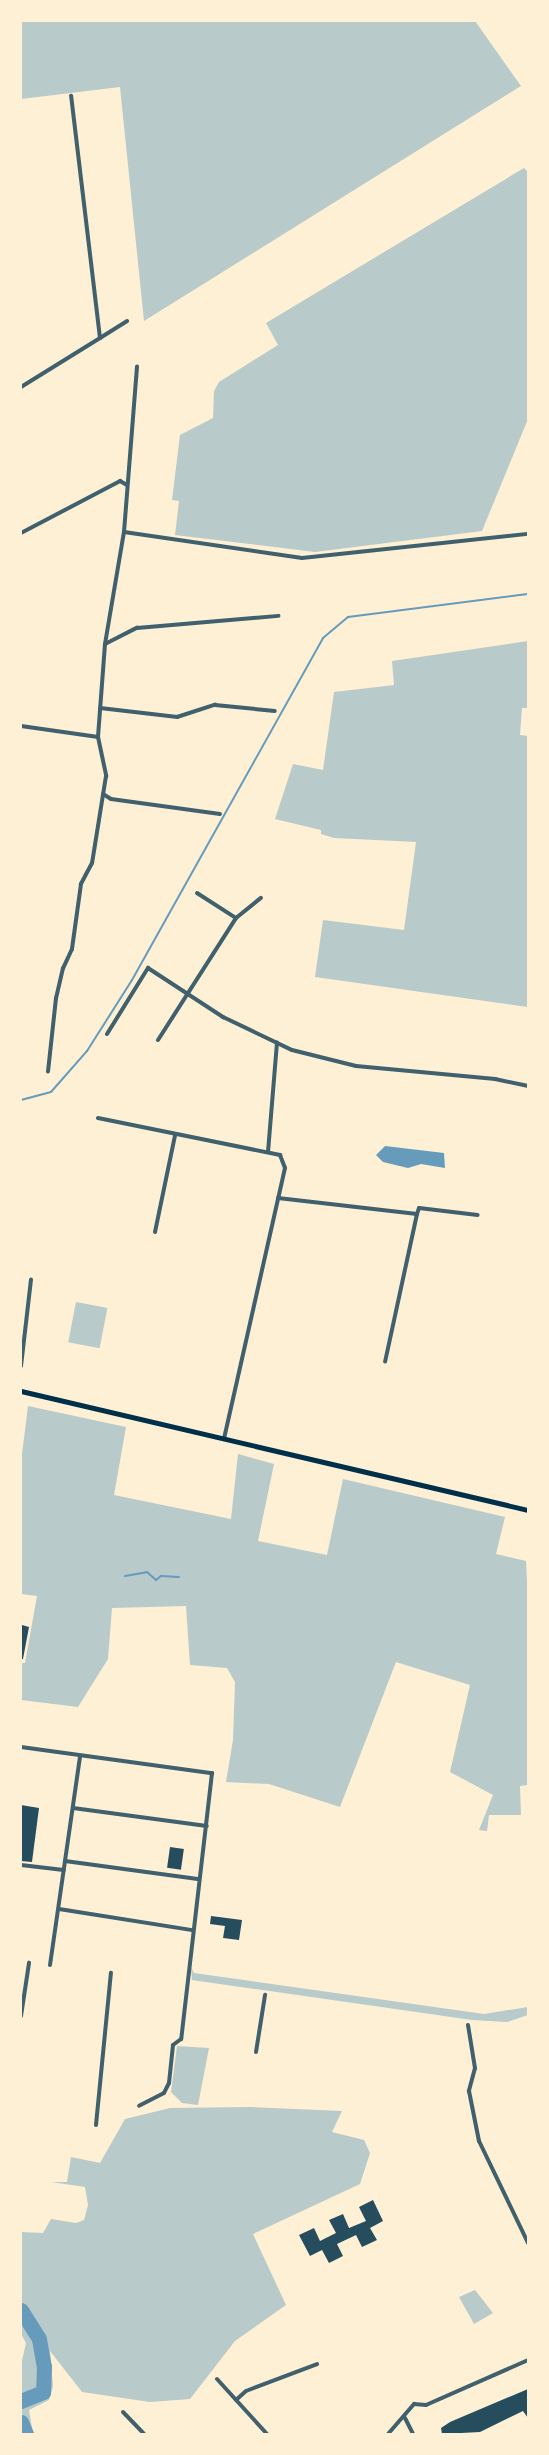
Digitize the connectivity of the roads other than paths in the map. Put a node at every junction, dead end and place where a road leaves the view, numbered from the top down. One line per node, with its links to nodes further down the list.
1 (71, 96): 3 (street)
2 (127, 321): 3 (street)
3 (100, 338): 5 (street)
4 (137, 367): 6 (street)
5 (21, 387)
6 (127, 485): 7 (street); 8 (street)
7 (124, 532): 9 (street); 11 (street)
8 (21, 533)
9 (528, 534)
10 (278, 616): 11 (street)
11 (105, 644): 12 (street)
12 (100, 708): 13 (street); 15 (street)
13 (275, 711)
14 (21, 726): 15 (street)
15 (98, 737): 16 (street)
16 (103, 794): 17 (street); 25 (street)
17 (220, 814)
18 (197, 893): 20 (street)
19 (261, 898): 20 (street)
20 (236, 918): 21 (street)
21 (188, 994): 22 (street); 23 (street); 24 (street)
22 (107, 1034)
23 (158, 1040)
24 (277, 1042): 26 (street); 29 (street)
25 (48, 1072)
26 (528, 1086)
27 (98, 1118): 28 (street)
28 (175, 1136): 29 (street); 33 (street)
29 (268, 1152): 30 (street)
30 (278, 1198): 31 (street); 38 (street)
31 (417, 1214): 32 (street); 35 (street)
32 (478, 1215)
33 (155, 1232)
34 (31, 1280): 36 (street)
35 (385, 1362)
36 (21, 1366)
37 (21, 1391): 38 (main road)
38 (224, 1439): 39 (main road)
39 (528, 1510)
40 (21, 1747): 41 (street)
41 (80, 1756): 42 (street); 43 (street)
42 (73, 1808): 43 (street); 44 (street)
43 (207, 1826): 47 (street)
44 (65, 1861): 46 (street); 47 (street)
45 (21, 1865): 46 (street)
46 (64, 1870): 48 (street)
47 (198, 1879): 49 (street)
48 (59, 1910): 49 (street); 51 (street)
49 (192, 1930): 57 (street)
50 (28, 1962): 54 (street)
51 (50, 1965)
52 (111, 1973): 58 (street)
53 (265, 1995): 56 (street)
54 (21, 2016)
55 (468, 2025): 59 (street)
56 (256, 2052)
57 (139, 2106)
58 (96, 2125)
59 (528, 2243)
60 (528, 2360): 65 (street)
61 (317, 2364): 63 (street)
62 (217, 2379): 63 (street)
63 (236, 2400): 67 (street)
64 (123, 2412): 66 (street)
65 (405, 2418): 68 (street); 69 (street)
66 (144, 2434)
67 (267, 2434)
68 (388, 2434)
69 (413, 2434)

